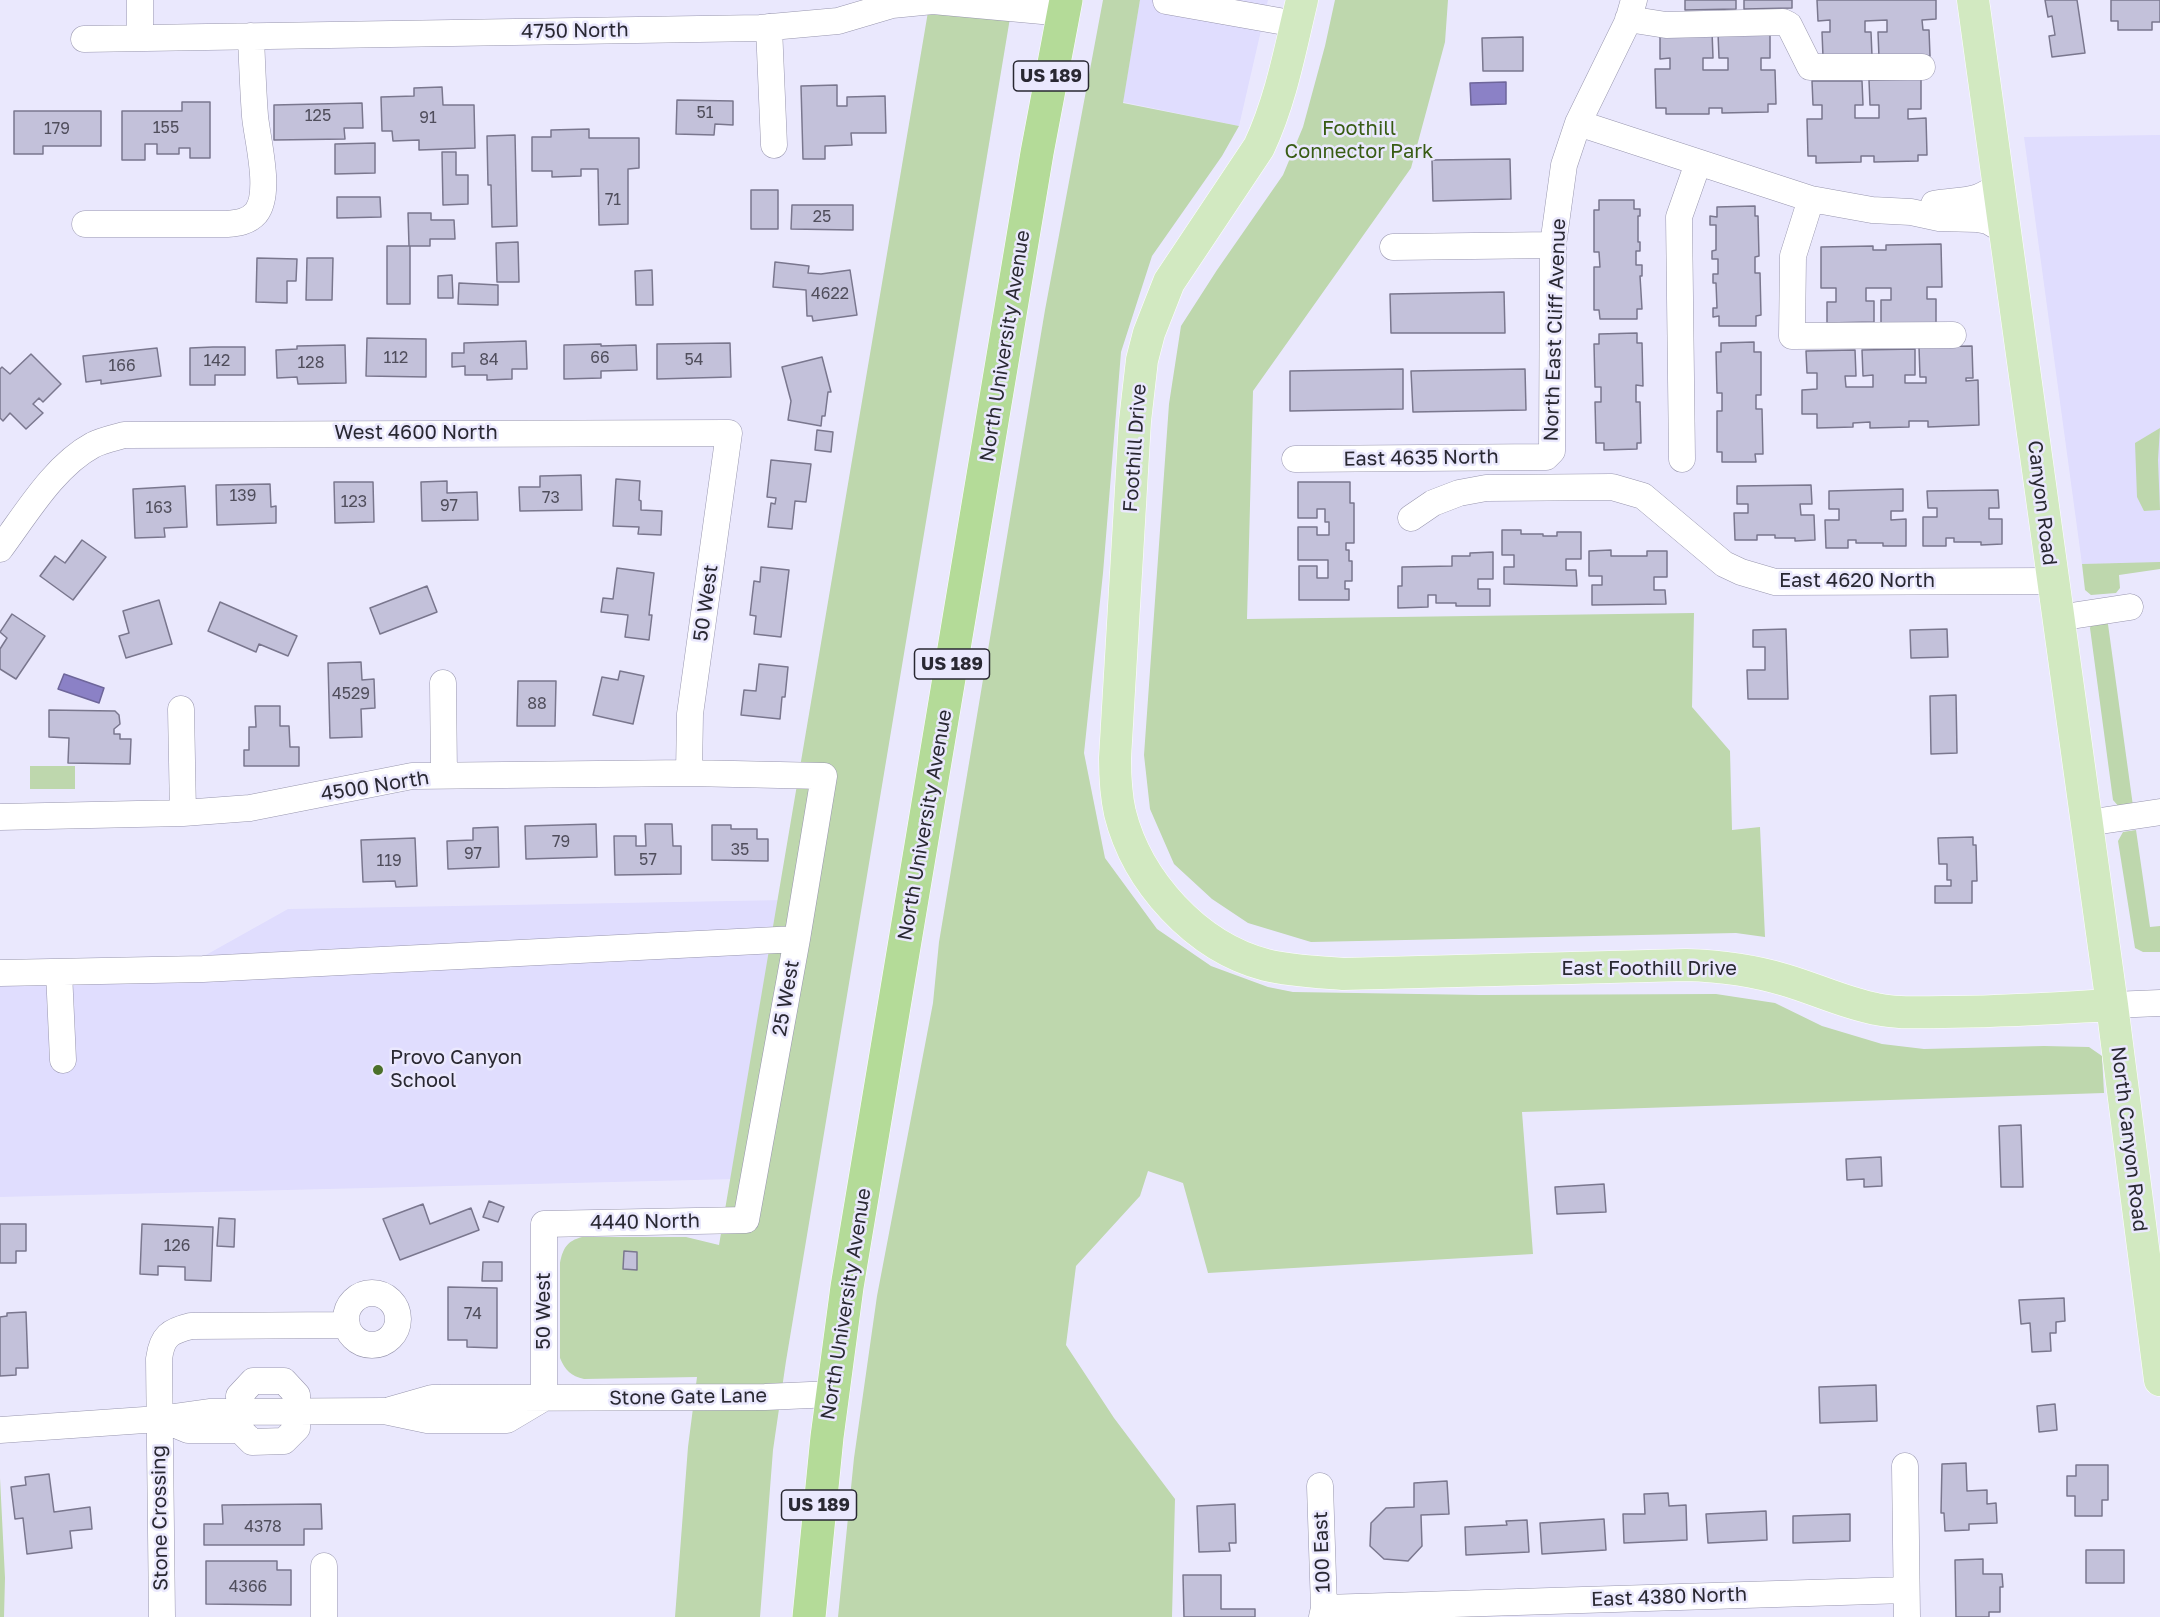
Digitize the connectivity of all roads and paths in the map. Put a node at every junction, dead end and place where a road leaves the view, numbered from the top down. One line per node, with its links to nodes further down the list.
1 (140, 0): 9 (street)
2 (1973, 0): 15 (main road, Canyon Road)
3 (1166, 2): 6 (street)
4 (1065, 6): 7 (street, 4750 North); 53 (highway, North University Avenue / US 189)
5 (1631, 10): 11 (street); 12 (street, North East Cliff Avenue)
6 (1299, 12): 41 (main road, Foothill Drive)
7 (769, 27): 8 (street, 4750 North); 13 (street)
8 (250, 36): 9 (street, 4750 North); 18 (street)
9 (140, 38): 10 (street, 4750 North)
10 (84, 39)
11 (1922, 67)
12 (1578, 123): 14 (street); 20 (street, North East Cliff Avenue)
13 (774, 146)
14 (1698, 163): 16 (street); 26 (street)
15 (1998, 183): 17 (street); 19 (main road, Canyon Road)
16 (1811, 199): 17 (street); 22 (street)
17 (1911, 212): 19 (street)
18 (85, 224)
19 (2005, 231): 29 (main road, Canyon Road)
20 (1553, 245): 21 (street); 24 (street, North East Cliff Avenue)
21 (1393, 247)
22 (1953, 335)
23 (729, 433): 28 (street, West 4600 North); 34 (street, 50 West)
24 (1546, 457): 25 (street, East 4635 North)
25 (1295, 459)
26 (1682, 459)
27 (1411, 518): 29 (street, East 4620 North)
28 (0, 549)
29 (2052, 581): 31 (main road, Canyon Road)
30 (2130, 607): 31 (street)
31 (2058, 618): 40 (main road, Canyon Road)
32 (443, 683): 35 (street)
33 (181, 709): 38 (street)
34 (689, 773): 35 (street, 4500 North); 36 (street, 4500 North)
35 (444, 775): 38 (street, 4500 North)
36 (824, 776): 42 (street, 25 West)
37 (2160, 812): 40 (street)
38 (183, 813): 39 (street, 4500 North)
39 (0, 817)
40 (2087, 823): 46 (main road, Canyon Road)
41 (1182, 916): 46 (main road, East Foothill Drive)
42 (797, 939): 43 (street); 48 (street, 25 West)
43 (59, 972): 44 (street); 47 (street)
44 (0, 973)
45 (2160, 1003): 46 (street, East Foothill Drive)
46 (2112, 1005): 50 (main road, North Canyon Road)
47 (63, 1060)
48 (746, 1220): 49 (street, 4440 North)
49 (544, 1224): 54 (street, 50 West)
50 (2155, 1304): 52 (main road, North Canyon Road)
51 (346, 1325): 56 (street, Stone Crossing)
52 (2160, 1380)
53 (832, 1394): 54 (street, Stone Gate Lane); 66 (highway, North University Avenue / US 189)
54 (544, 1398): 55 (street, Stone Gate Lane)
55 (297, 1412): 57 (street); 57 (street)
56 (159, 1419): 57 (street); 58 (street); 64 (street, Stone Crossing)
57 (239, 1421)
58 (0, 1430)
59 (1905, 1466): 62 (street)
60 (1320, 1486): 63 (street, 100 East)
61 (324, 1566): 65 (street)
62 (1906, 1590): 63 (street, East 4380 North); 67 (street)
63 (1323, 1612)
64 (162, 1617)
65 (324, 1617)
66 (809, 1617)
67 (1907, 1617)

